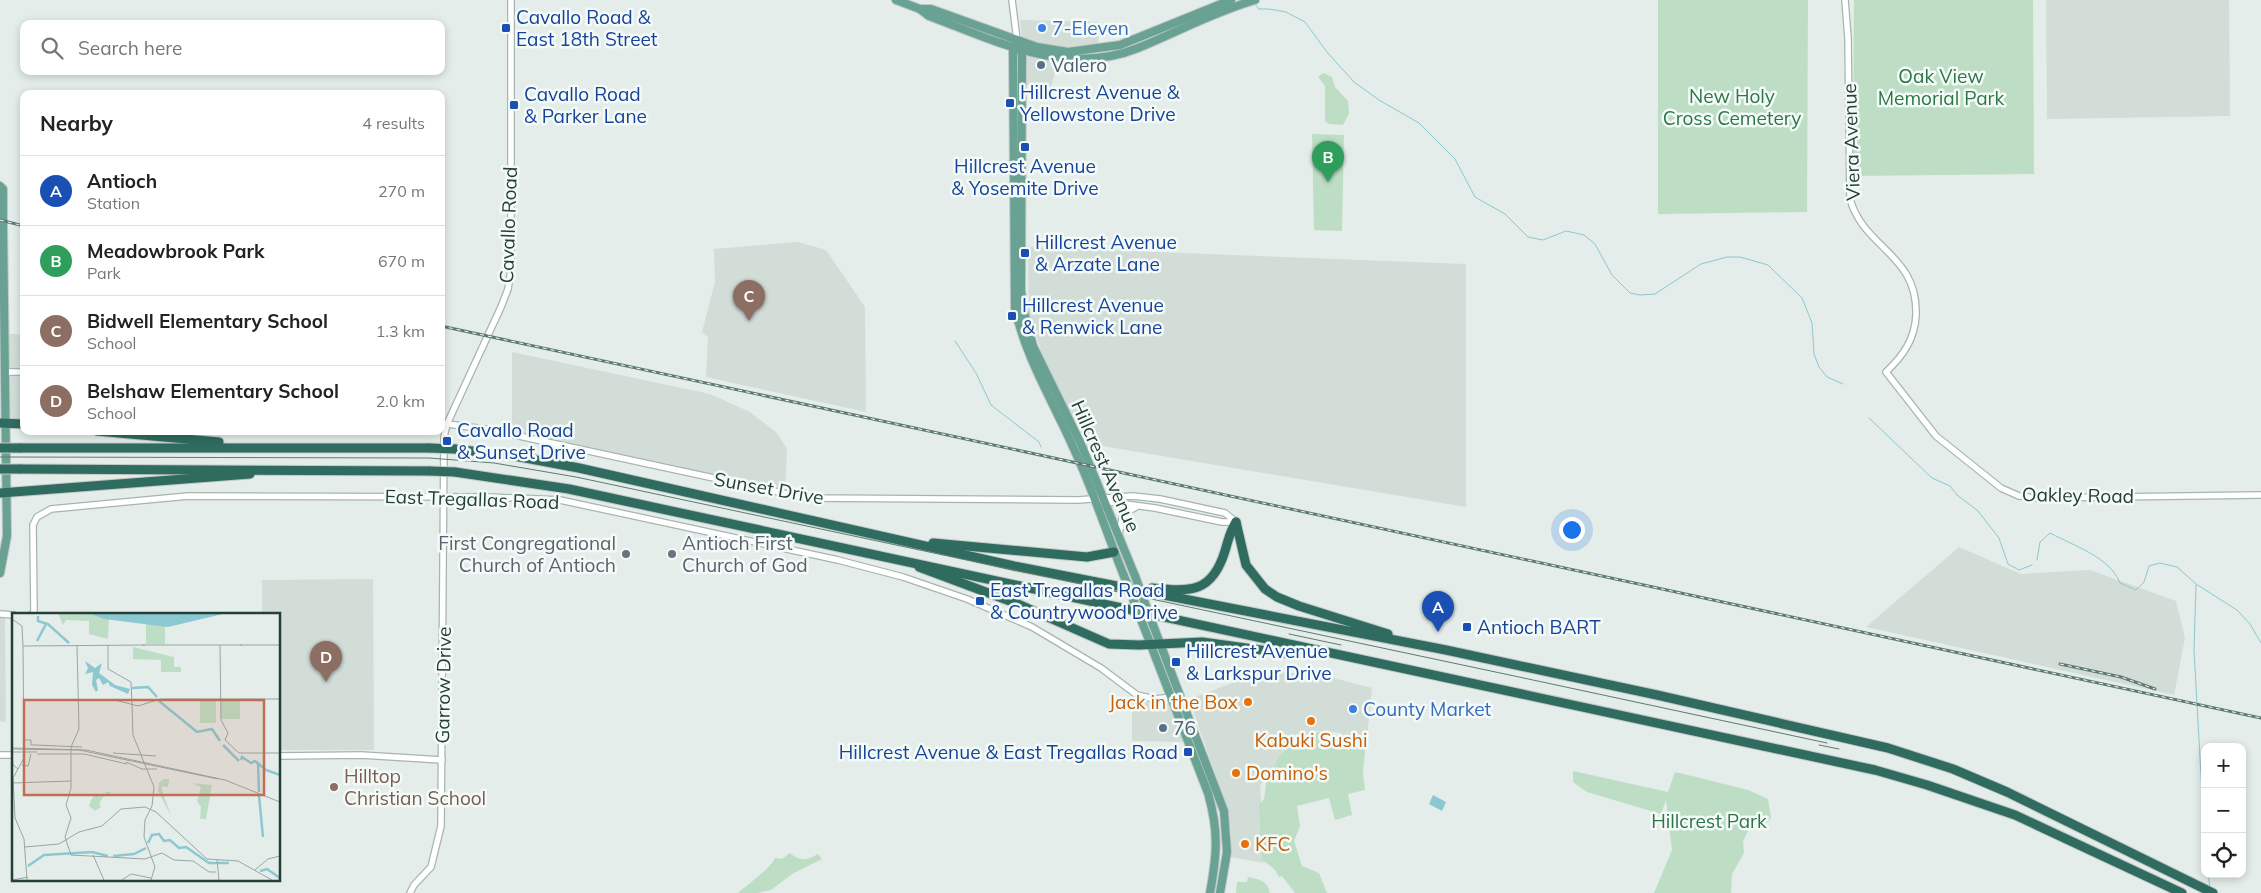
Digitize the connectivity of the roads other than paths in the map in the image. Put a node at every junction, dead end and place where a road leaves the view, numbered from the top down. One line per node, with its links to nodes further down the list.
1 (510, 0): 12 (street, Cavallo Road)
2 (896, 0): 7 (main road)
3 (1012, 0): 7 (street, Hillcrest Avenue)
4 (1231, 0): 7 (main road)
5 (1255, 0): 7 (main road)
6 (1845, 0): 11 (street, Viera Avenue)
7 (1017, 46): 25 (main road, Hillcrest Avenue)
8 (0, 186): 9 (main road)
9 (4, 372): 10 (street); 13 (main road)
10 (20, 372)
11 (1886, 372): 23 (street, Oakley Road)
12 (445, 421)
13 (3, 423): 15 (highway); 19 (main road)
14 (445, 423): 25 (street, Sunset Drive)
15 (20, 424)
16 (142, 435): 18 (highway)
17 (444, 435): 24 (street, Cavallo Road)
18 (322, 447): 19 (highway, bridge); 28 (highway, bridge)
19 (3, 448): 22 (main road)
20 (0, 469): 21 (highway, bridge)
21 (320, 469): 22 (highway); 31 (highway, bridge)
22 (3, 493): 32 (main road)
23 (2261, 495)
24 (442, 497): 34 (street, East Tregallas Road); 40 (street, East Tregallas Road); 42 (street, Garrow Drive)
25 (1100, 499): 26 (street); 27 (street); 29 (main road, Hillcrest Avenue); 30 (main road, Hillcrest Avenue)
26 (1138, 506): 27 (street); 29 (street)
27 (1236, 522): 33 (highway); 37 (highway)
28 (876, 536): 30 (highway); 33 (highway)
29 (1119, 538): 36 (main road, Hillcrest Avenue, bridge)
30 (1114, 552): 35 (main road, Hillcrest Avenue, bridge)
31 (905, 560): 35 (highway); 38 (highway)
32 (0, 572)
33 (1081, 579): 37 (highway)
34 (34, 613)
35 (1150, 645): 36 (highway); 40 (main road, Hillcrest Avenue)
36 (1162, 645): 38 (highway); 39 (main road, Hillcrest Avenue)
37 (1421, 645): 47 (highway)
38 (1330, 652): 46 (highway)
39 (1180, 692): 40 (street, East Tregallas Road); 45 (main road, Hillcrest Avenue)
40 (1170, 696): 44 (main road, Hillcrest Avenue)
41 (280, 756): 42 (street)
42 (442, 760): 43 (street, Garrow Drive)
43 (410, 893)
44 (1210, 893)
45 (1220, 893)
46 (2182, 893)
47 (2213, 893)

